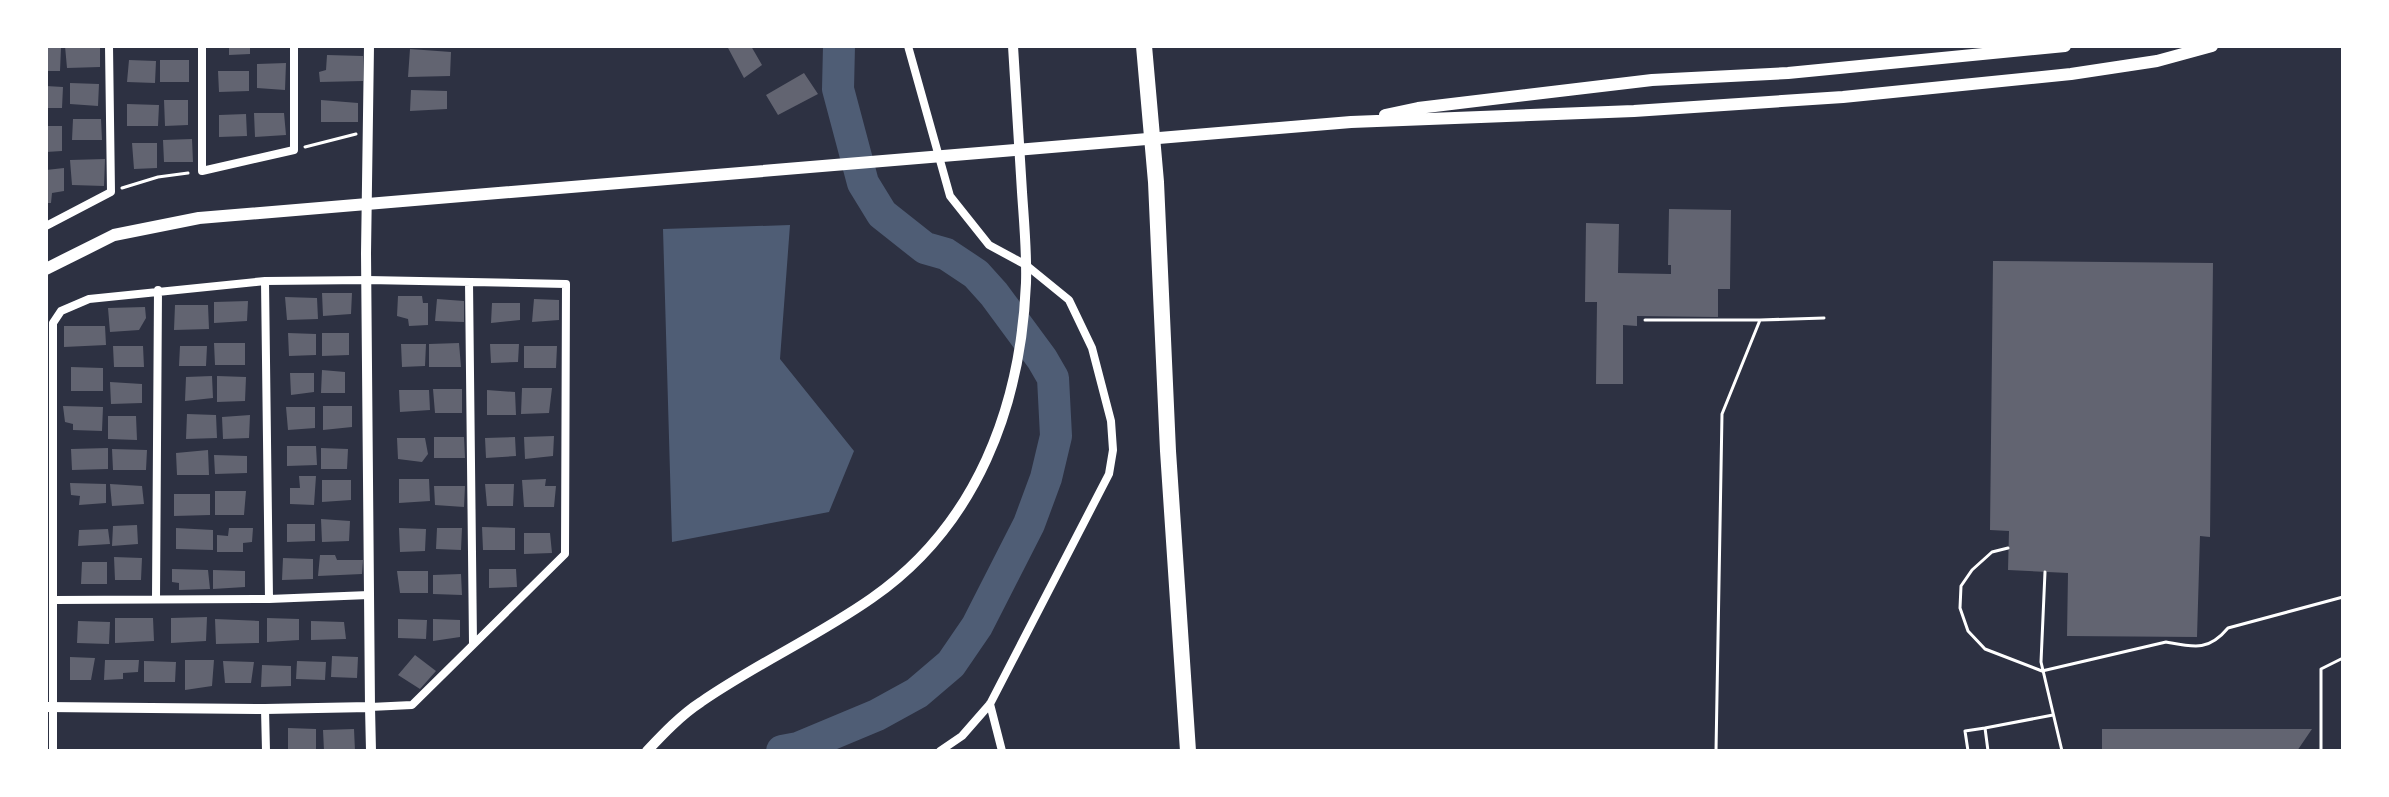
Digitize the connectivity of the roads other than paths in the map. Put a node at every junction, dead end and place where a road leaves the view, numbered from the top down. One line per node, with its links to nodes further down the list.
1 (109, 46): 11 (street)
2 (202, 46): 3 (street)
3 (294, 46)
4 (369, 46): 14 (street)
5 (908, 46): 12 (street)
6 (1013, 46): 12 (street)
7 (1144, 46): 33 (highway)
8 (2065, 46): 10 (main road)
9 (2212, 46): 10 (main road)
10 (1351, 122): 13 (main road)
11 (46, 226)
12 (1026, 265): 23 (street); 30 (street)
13 (46, 269)
14 (368, 280): 15 (street); 16 (street); 18 (street)
15 (265, 281): 17 (street); 20 (street)
16 (469, 282): 22 (street); 22 (street)
17 (158, 290): 19 (street); 21 (street)
18 (369, 595): 20 (street); 25 (street)
19 (156, 599): 20 (street); 21 (street)
20 (269, 599)
21 (55, 600): 24 (street)
22 (473, 643): 25 (street)
23 (990, 704): 31 (street); 32 (street)
24 (50, 707): 26 (street); 27 (street)
25 (370, 707): 26 (street); 29 (street)
26 (265, 709): 28 (street)
27 (53, 751)
28 (266, 751)
29 (371, 751)
30 (647, 751)
31 (940, 751)
32 (1002, 751)
33 (1188, 751)

